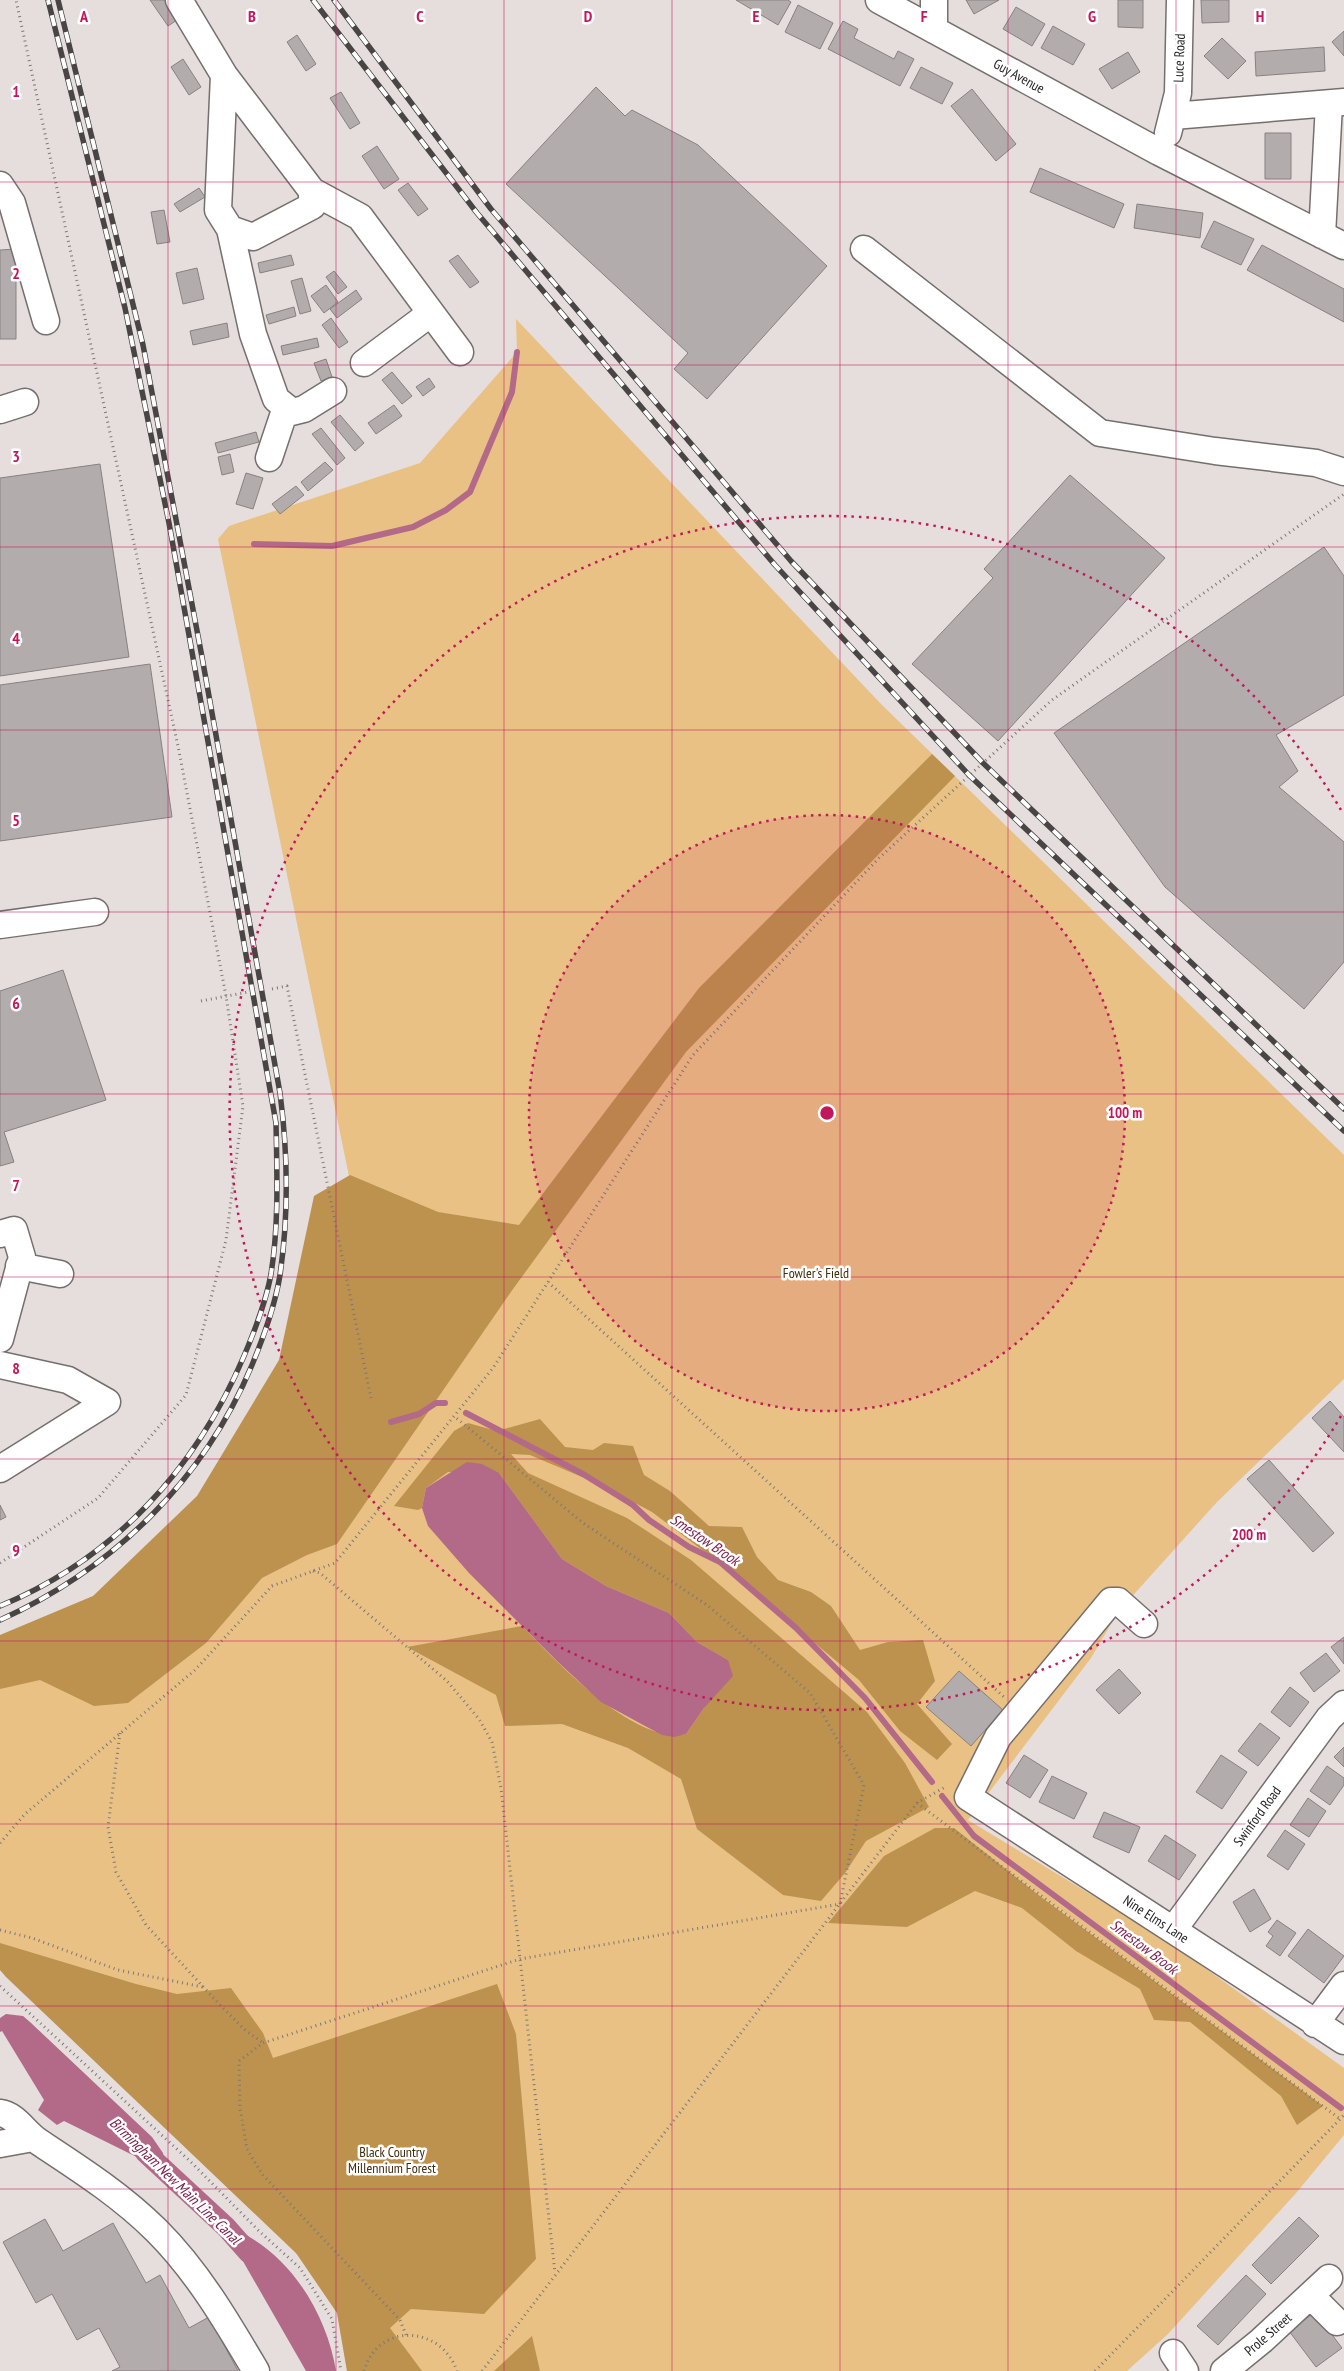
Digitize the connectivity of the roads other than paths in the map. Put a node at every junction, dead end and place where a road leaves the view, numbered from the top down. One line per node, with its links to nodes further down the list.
1 (180, 0): 6 (street)
2 (879, 0): 5 (street, Guy Avenue)
3 (934, 0): 5 (street)
4 (1180, 0): 8 (street, Luce Road)
5 (934, 30): 9 (street, Guy Avenue)
6 (224, 75): 11 (street); 12 (street)
7 (1336, 103): 8 (street); 13 (street)
8 (1173, 116): 9 (street)
9 (1159, 152): 13 (street, Guy Avenue)
10 (0, 185): 16 (street)
11 (312, 192): 12 (street); 15 (street)
12 (230, 230): 21 (street)
13 (1333, 240)
14 (864, 249): 24 (street)
15 (431, 313): 17 (street); 18 (street)
16 (46, 321)
17 (460, 352)
18 (364, 364)
19 (333, 392): 21 (street)
20 (25, 402): 22 (street)
21 (286, 407): 23 (street)
22 (0, 410)
23 (269, 458)
24 (1344, 472)
25 (95, 912): 26 (street)
26 (0, 926)
27 (0, 1234): 29 (street)
28 (60, 1274): 29 (street)
29 (17, 1275): 30 (street)
30 (0, 1339)
31 (0, 1365): 32 (street)
32 (0, 1469)
33 (1144, 1624): 35 (street, Nine Elms Lane)
34 (1344, 1704): 35 (street, Swinford Road)
35 (1173, 1930): 37 (street, Nine Elms Lane)
36 (1344, 1985): 37 (street)
37 (1315, 2024): 38 (street, Nine Elms Lane)
38 (1344, 2041)
39 (0, 2113): 40 (street)
40 (32, 2138): 41 (street); 43 (street)
41 (0, 2144)
42 (1337, 2322): 44 (street, Prole Street)
43 (256, 2371)
44 (1224, 2371)

